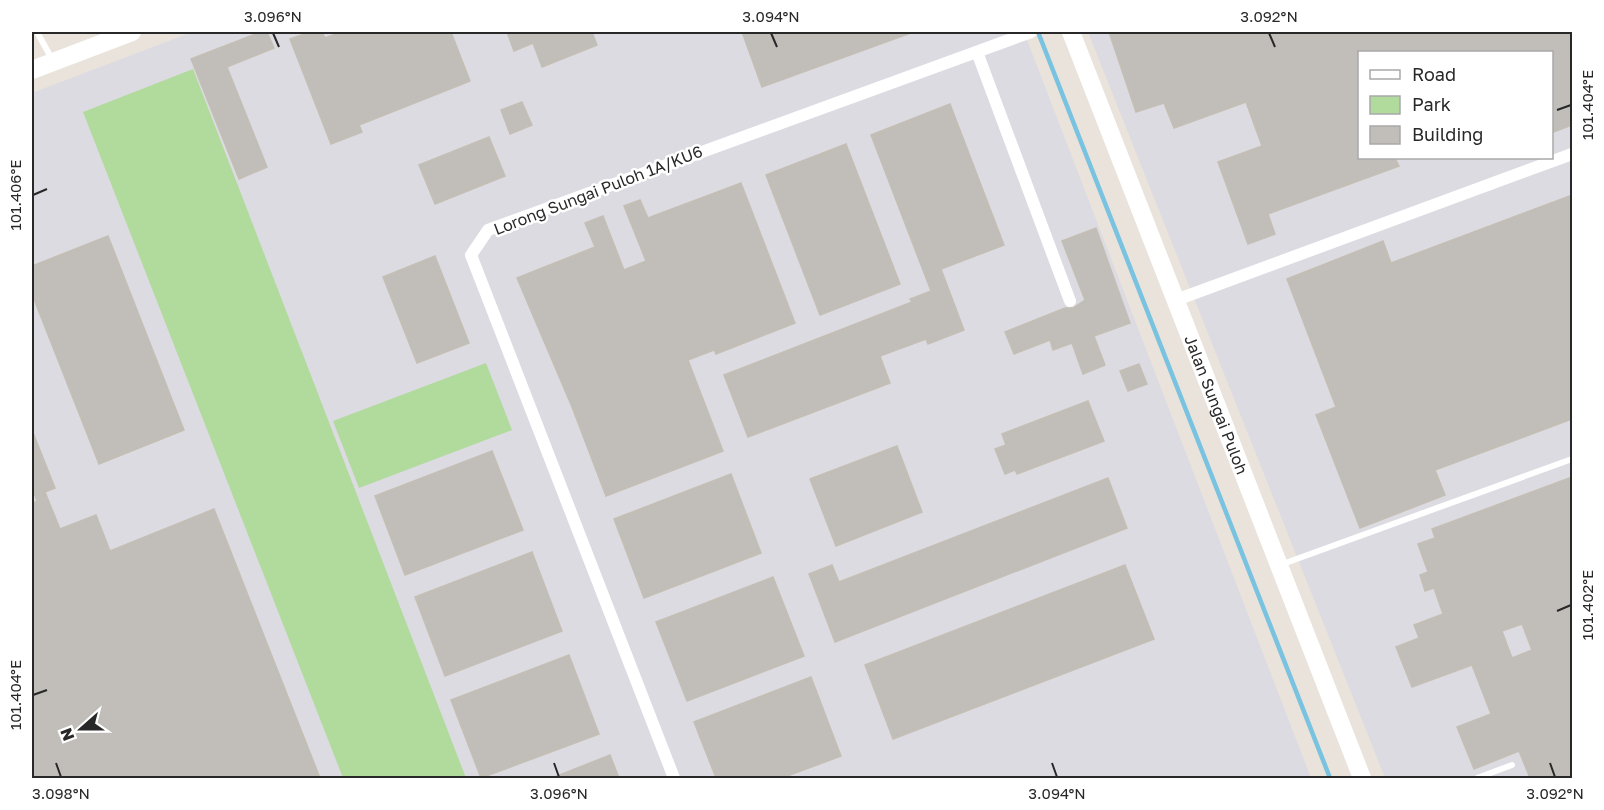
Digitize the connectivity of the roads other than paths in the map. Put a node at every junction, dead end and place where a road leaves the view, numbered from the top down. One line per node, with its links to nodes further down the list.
1 (38, 32): 6 (lane)
2 (132, 32): 6 (street)
3 (1029, 32): 5 (street, Lorong Sungai Puloh 1A/KU6)
4 (1071, 32): 9 (street, Jalan Sungai Puloh)
5 (977, 52): 10 (street); 14 (street, Lorong Sungai Puloh 1A/KU6)
6 (59, 60): 7 (street)
7 (32, 70)
8 (1572, 154): 9 (street)
9 (1176, 300): 12 (street, Jalan Sungai Puloh)
10 (1070, 301)
11 (1572, 459): 12 (lane)
12 (1279, 566): 15 (street, Jalan Sungai Puloh)
13 (1512, 765): 16 (lane)
14 (674, 778)
15 (1362, 778)
16 (1477, 778)

